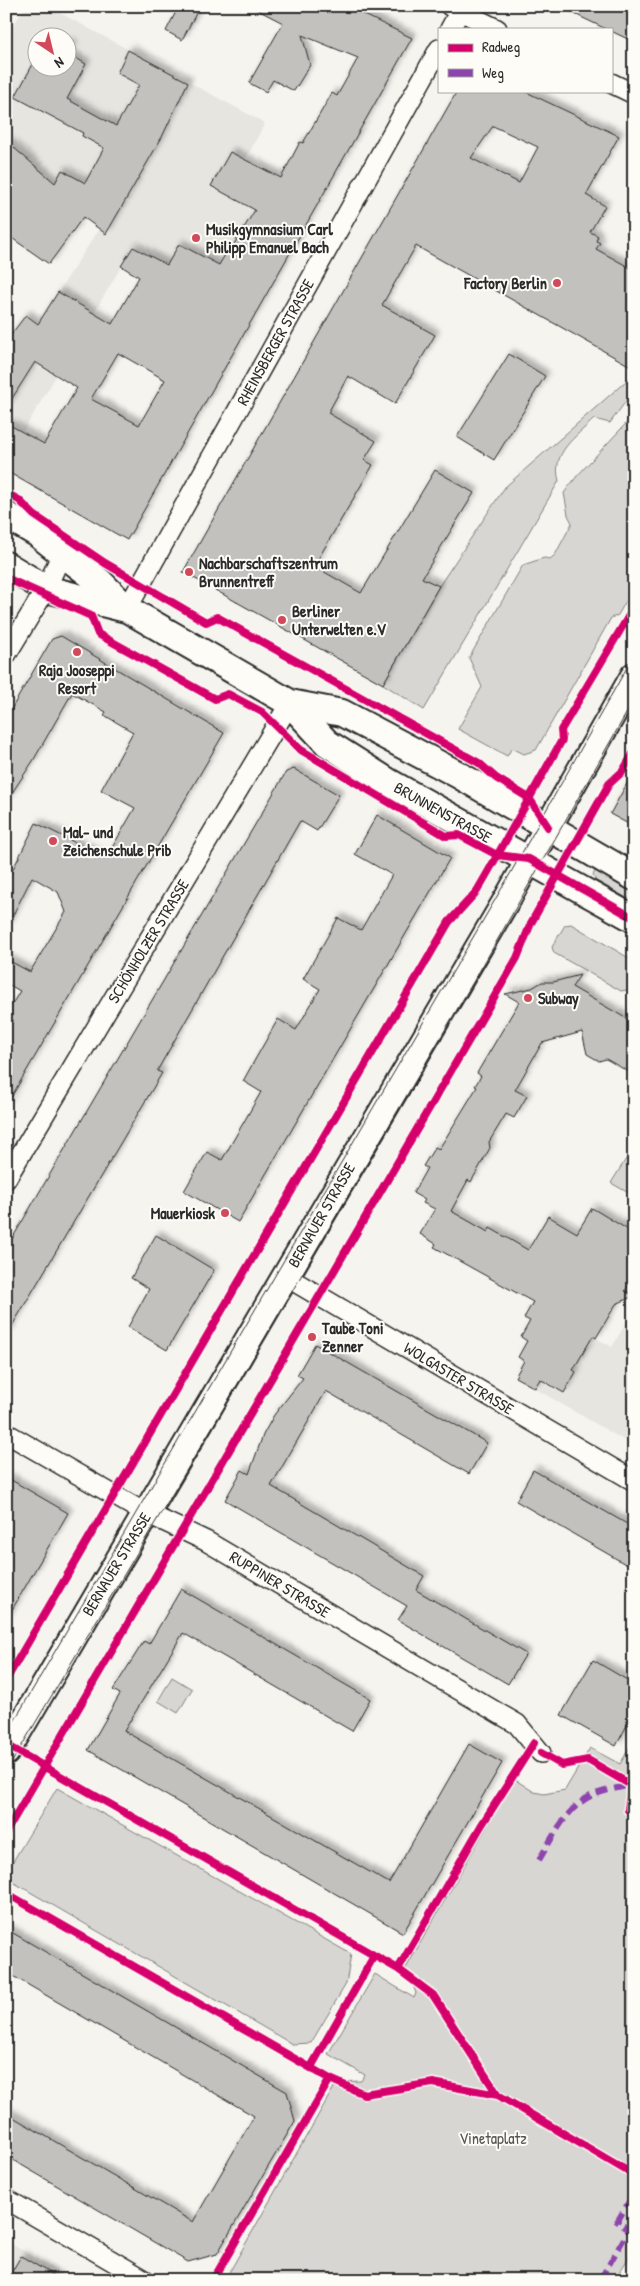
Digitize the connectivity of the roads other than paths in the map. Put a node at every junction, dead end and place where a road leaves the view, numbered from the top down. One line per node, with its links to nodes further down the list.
1 (455, 8): 2 (street); 3 (street)
2 (450, 28)
3 (495, 28)
4 (438, 51): 11 (street, RHEINSBERGER STRASSE)
5 (612, 83): 6 (street)
6 (634, 94)
7 (6, 515): 8 (main road, BRUNNENSTRASSE)
8 (62, 553): 10 (street); 11 (main road, BRUNNENSTRASSE)
9 (6, 565): 10 (main road, BRUNNENSTRASSE)
10 (46, 589): 11 (main road, BRUNNENSTRASSE); 12 (street)
11 (126, 609): 14 (main road, BRUNNENSTRASSE)
12 (6, 655)
13 (634, 676): 15 (main road, BERNAUER STRASSE)
14 (290, 703): 15 (main road, BRUNNENSTRASSE); 16 (main road, BRUNNENSTRASSE); 19 (street, SCHÖNHOLZER STRASSE)
15 (548, 827): 16 (main road, BERNAUER STRASSE); 17 (main road, BRUNNENSTRASSE)
16 (529, 859): 18 (main road, BRUNNENSTRASSE); 20 (main road, BERNAUER STRASSE)
17 (634, 877)
18 (634, 918)
19 (6, 1179)
20 (285, 1276): 22 (street, WOLGASTER STRASSE); 23 (main road, BERNAUER STRASSE)
21 (6, 1433): 23 (street, RUPPINER STRASSE)
22 (634, 1481)
23 (146, 1513): 24 (main road, BERNAUER STRASSE); 25 (street, RUPPINER STRASSE)
24 (6, 1752)
25 (541, 1753)
26 (6, 2199): 27 (street)
27 (145, 2280)

